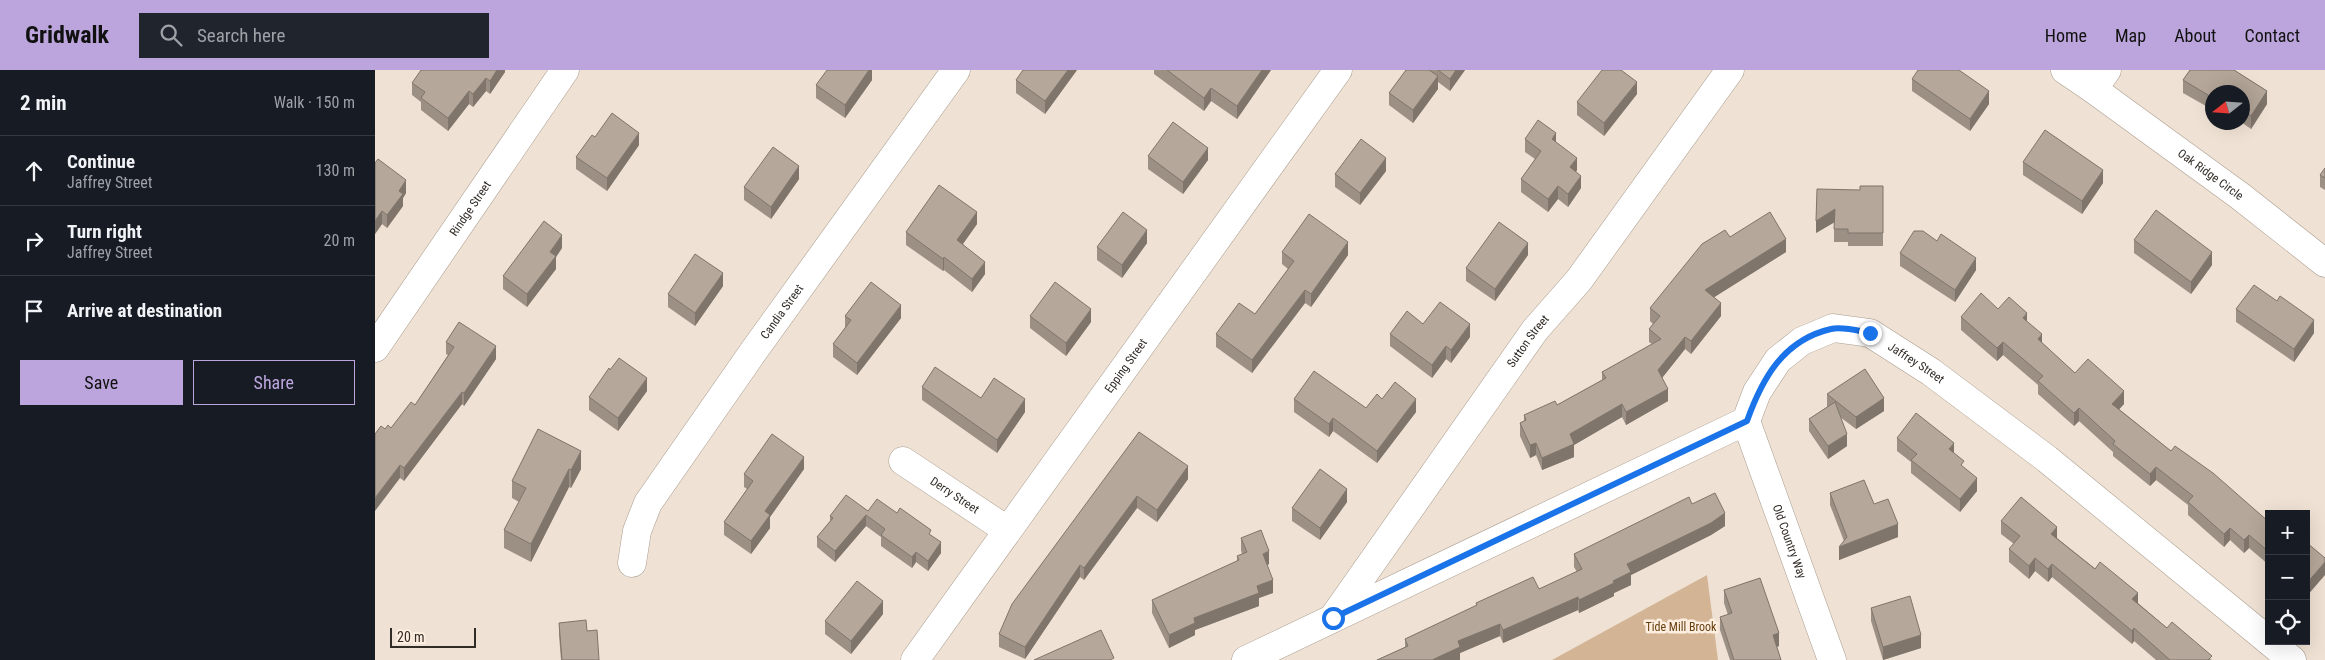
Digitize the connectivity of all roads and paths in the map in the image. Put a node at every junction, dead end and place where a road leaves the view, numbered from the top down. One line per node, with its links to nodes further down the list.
1 (565, 70): 8 (street, Rindge Street)
2 (956, 70): 12 (street, Candia Street)
3 (1338, 70): 11 (street, Epping Street)
4 (1730, 70): 13 (street, Sutton Street)
5 (2065, 70): 6 (street, Oak Ridge Circle)
6 (2100, 80): 7 (street, Oak Ridge Circle)
7 (2325, 263)
8 (375, 348)
9 (1747, 421): 13 (street); 14 (street, Jaffrey Street); 18 (street, Old Country Way)
10 (903, 461): 11 (street, Derry Street)
11 (1007, 530): 16 (street, Epping Street)
12 (632, 563)
13 (1333, 618): 17 (street)
14 (2265, 638)
15 (2274, 645): 19 (street, Jaffrey Street)
16 (915, 660)
17 (1246, 660)
18 (1832, 660)
19 (2292, 660)

